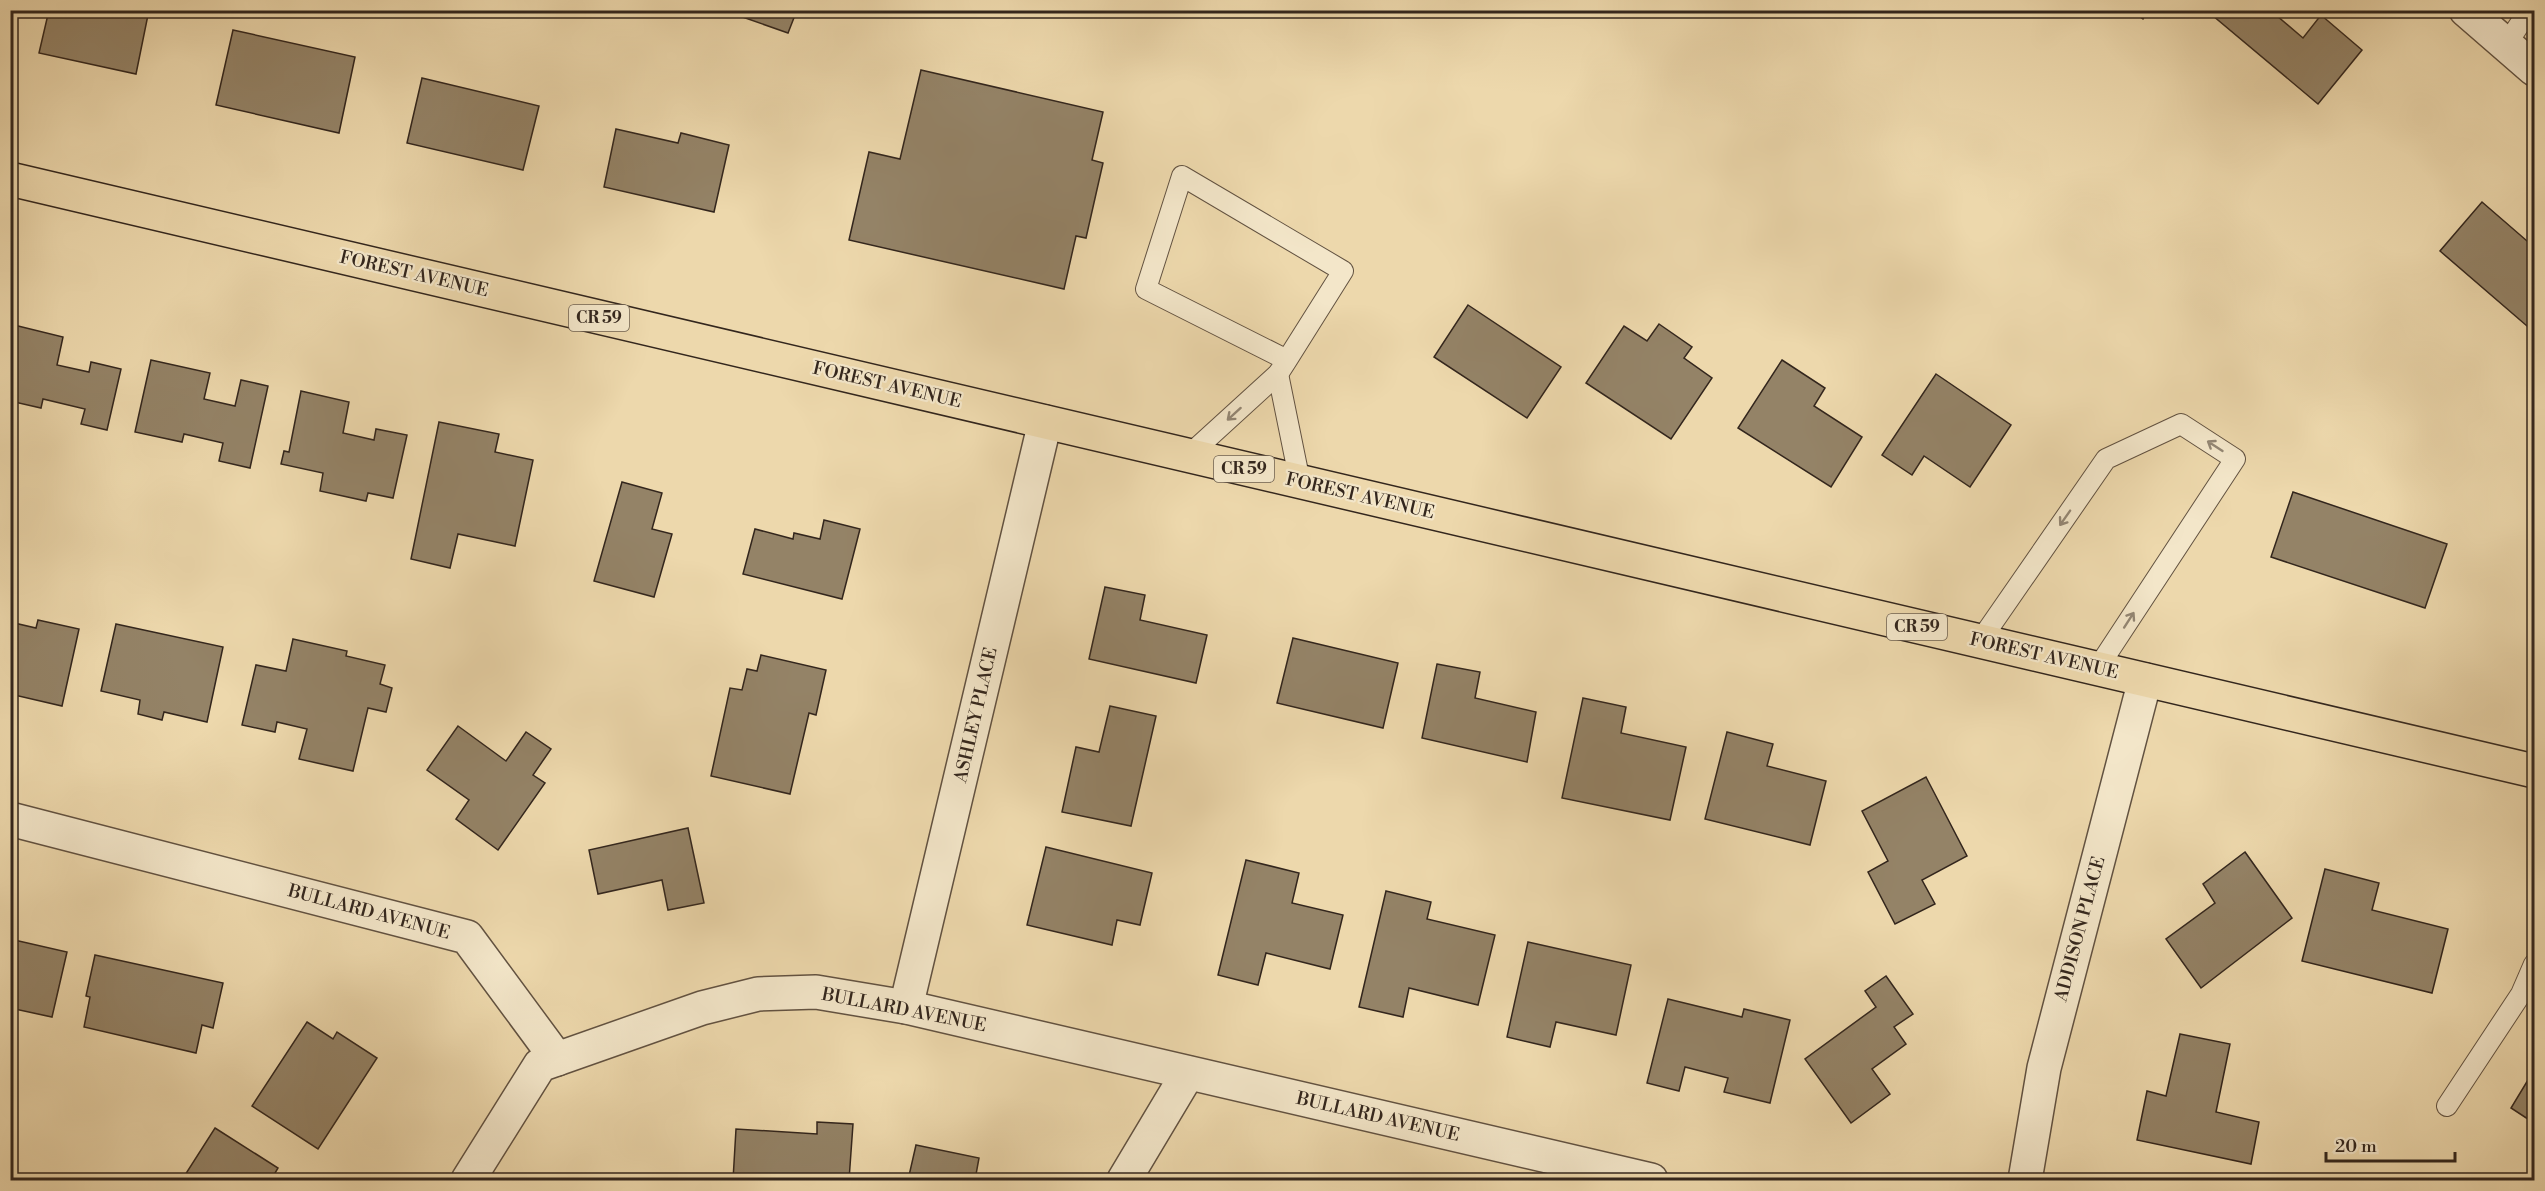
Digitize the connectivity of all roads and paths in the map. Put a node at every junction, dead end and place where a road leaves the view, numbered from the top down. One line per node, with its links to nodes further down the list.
1 (2466, 10): 3 (street)
2 (2529, 10): 3 (lane)
3 (2506, 45): 4 (street)
4 (2535, 69)
5 (10, 179): 7 (main road, FOREST AVENUE / CR 59)
6 (1282, 367): 6 (lane); 8 (lane, one-way to 8); 9 (lane)
7 (1045, 422): 8 (main road, FOREST AVENUE / CR 59); 16 (street, ASHLEY PLACE)
8 (1188, 456): 9 (main road, FOREST AVENUE / CR 59)
9 (1300, 482): 10 (main road, FOREST AVENUE / CR 59)
10 (1980, 641): 11 (main road, FOREST AVENUE / CR 59); 11 (lane, one-way to 10)
11 (2097, 669): 12 (main road, FOREST AVENUE / CR 59)
12 (2145, 680): 13 (main road, FOREST AVENUE / CR 59); 23 (street, ADDISON PLACE)
13 (2535, 771)
14 (10, 819): 17 (street, BULLARD AVENUE)
15 (2535, 964): 19 (lane)
16 (906, 1007): 17 (street, BULLARD AVENUE); 18 (street, BULLARD AVENUE)
17 (557, 1059): 20 (street)
18 (1188, 1073): 21 (street); 22 (street, BULLARD AVENUE)
19 (2447, 1106)
20 (468, 1180)
21 (1124, 1180)
22 (1651, 1180)
23 (2025, 1180)

